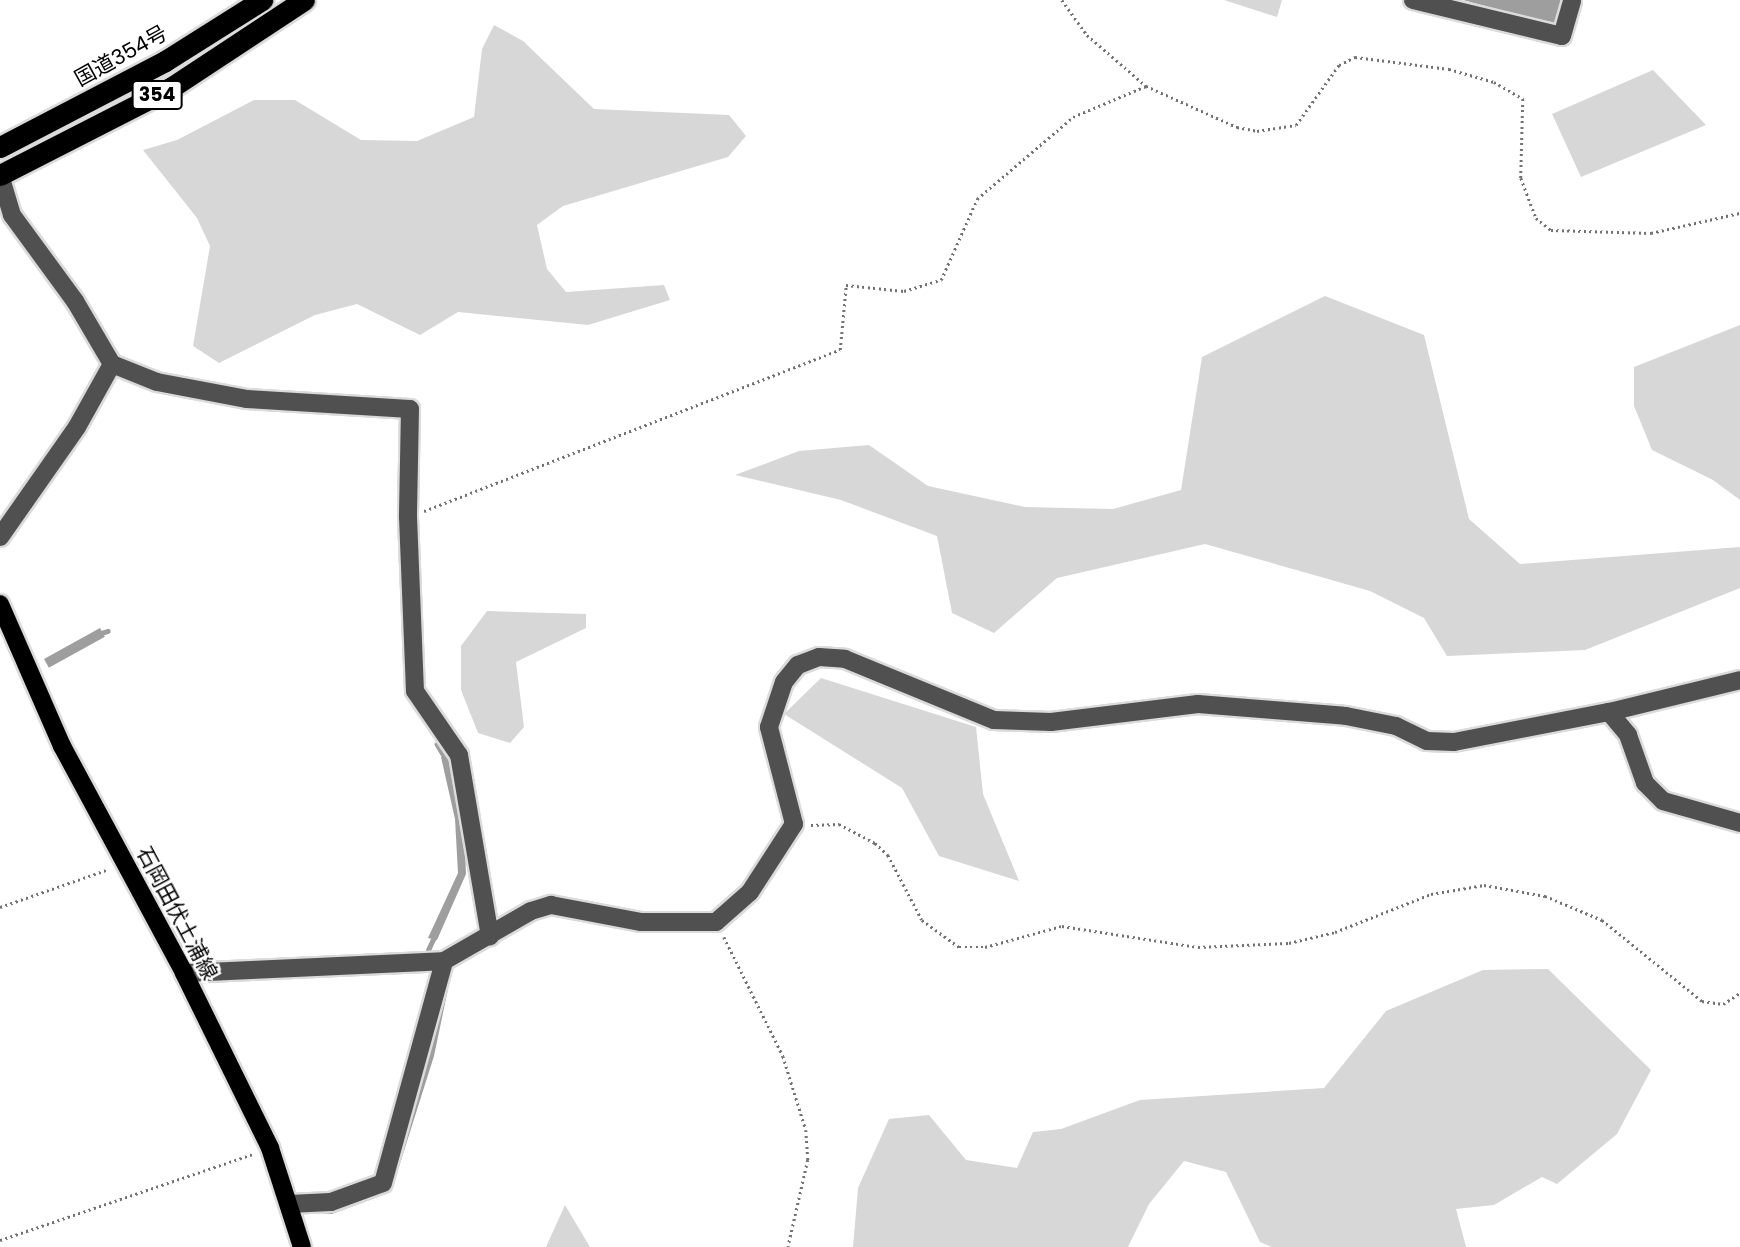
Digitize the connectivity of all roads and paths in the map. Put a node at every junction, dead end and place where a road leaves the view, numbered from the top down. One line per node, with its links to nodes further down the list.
1 (262, 0): 7 (highway, 国道354号 / 354)
2 (304, 0): 8 (highway, 354)
3 (1062, 0): 6 (path)
4 (1413, 0): 5 (street)
5 (1572, 0)
6 (1146, 86): 9 (path); 11 (path)
7 (0, 147)
8 (0, 175): 10 (street)
9 (1740, 213)
10 (112, 364): 11 (street); 12 (street)
11 (408, 517): 21 (street)
12 (0, 537)
13 (0, 604): 18 (main road, 石岡田伏土浦線)
14 (1740, 680): 15 (street)
15 (1609, 712): 16 (street); 17 (street)
16 (1740, 823)
17 (794, 824): 20 (street); 24 (path)
18 (125, 864): 19 (path); 23 (main road, 石岡田伏土浦線)
19 (0, 907)
20 (716, 922): 21 (street); 29 (path)
21 (490, 936): 22 (street)
22 (444, 961): 23 (street); 26 (street)
23 (184, 974): 25 (main road, 石岡田伏土浦線)
24 (1740, 993)
25 (270, 1148): 26 (main road, 石岡田伏土浦線); 27 (path)
26 (289, 1204): 28 (main road, 石岡田伏土浦線)
27 (0, 1240)
28 (302, 1247)
29 (788, 1247)

